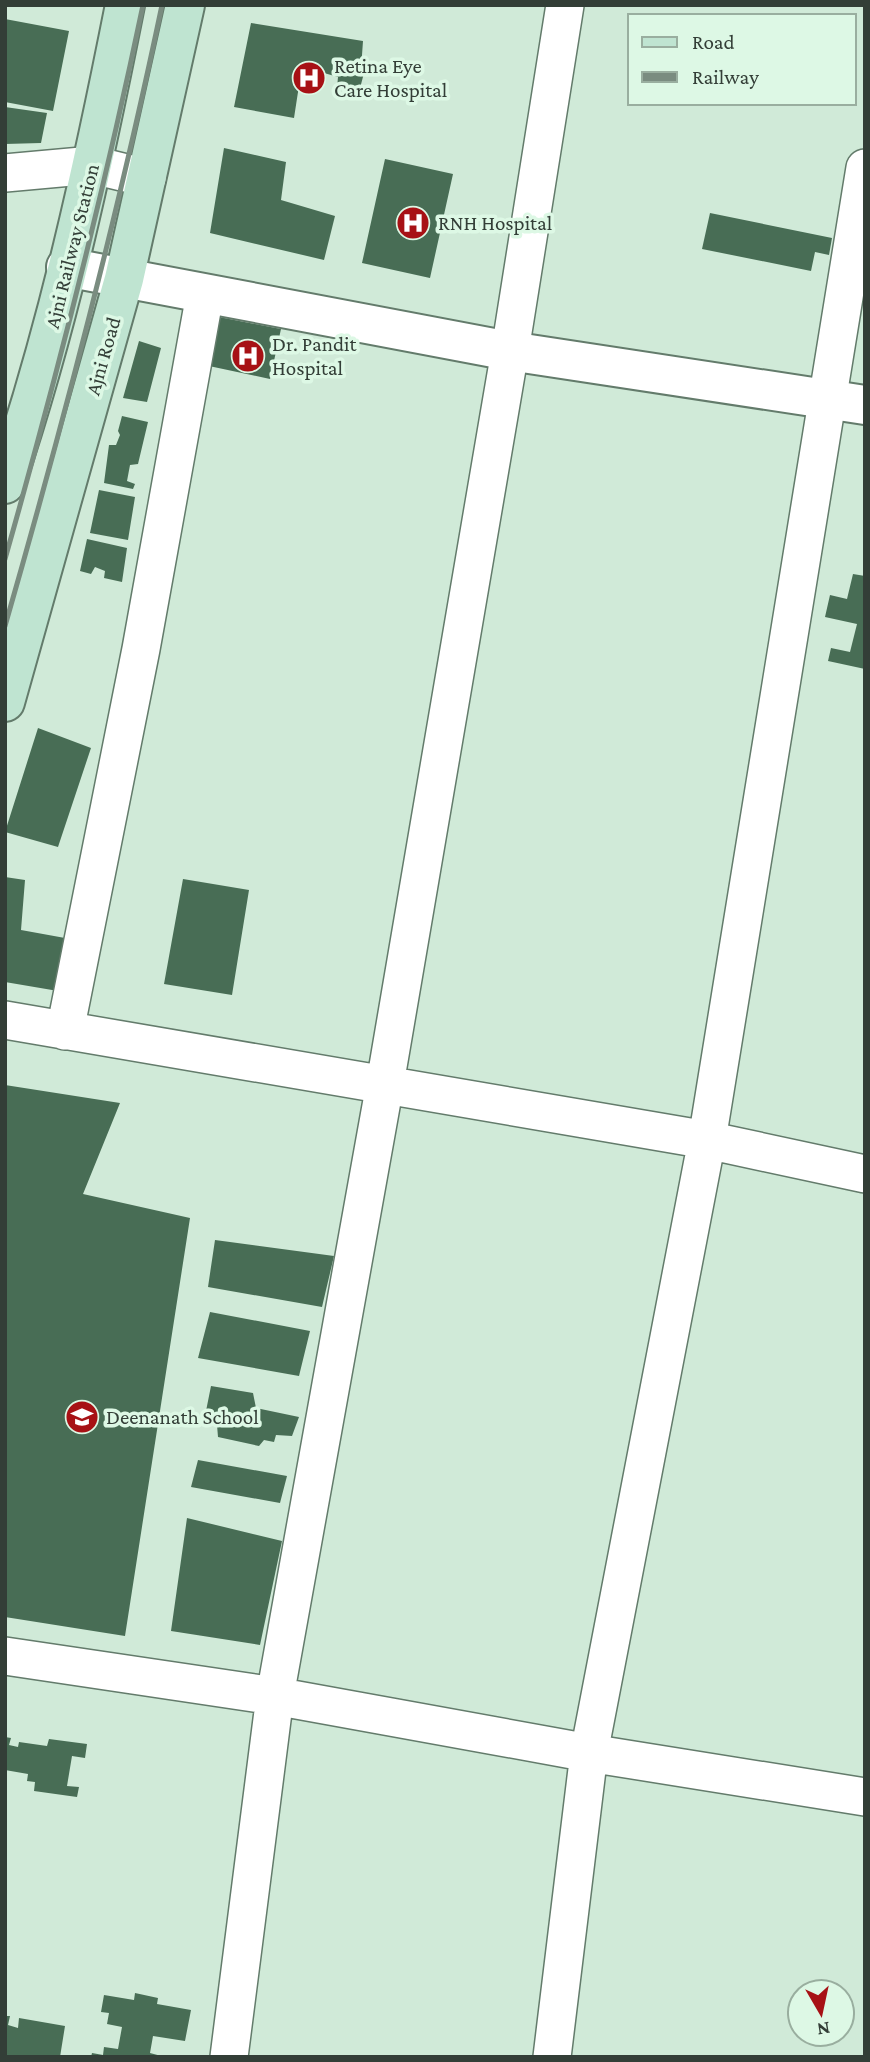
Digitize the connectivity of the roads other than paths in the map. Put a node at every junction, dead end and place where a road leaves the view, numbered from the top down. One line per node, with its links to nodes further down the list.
1 (125, 5): 4 (main road, Ajni Railway Station)
2 (185, 5): 7 (main road, Ajni Road)
3 (565, 5): 11 (street)
4 (93, 165): 6 (street); 7 (street); 8 (main road, Ajni Railway Station)
5 (865, 168): 12 (street)
6 (5, 173)
7 (147, 178): 9 (main road, Ajni Road)
8 (66, 267): 9 (street); 14 (main road, Ajni Railway Station)
9 (124, 279): 10 (street); 15 (main road, Ajni Road)
10 (205, 294): 11 (street); 17 (street)
11 (510, 351): 12 (street); 18 (street)
12 (827, 398): 13 (street); 19 (street)
13 (865, 405)
14 (5, 484)
15 (5, 702)
16 (5, 1020): 17 (street)
17 (65, 1031): 18 (street)
18 (385, 1084): 19 (street); 22 (street)
19 (707, 1140): 20 (street); 23 (street)
20 (865, 1174)
21 (5, 1656): 22 (street)
22 (275, 1696): 23 (street); 25 (street)
23 (589, 1753): 24 (street); 26 (street)
24 (865, 1797)
25 (229, 2057)
26 (552, 2057)

